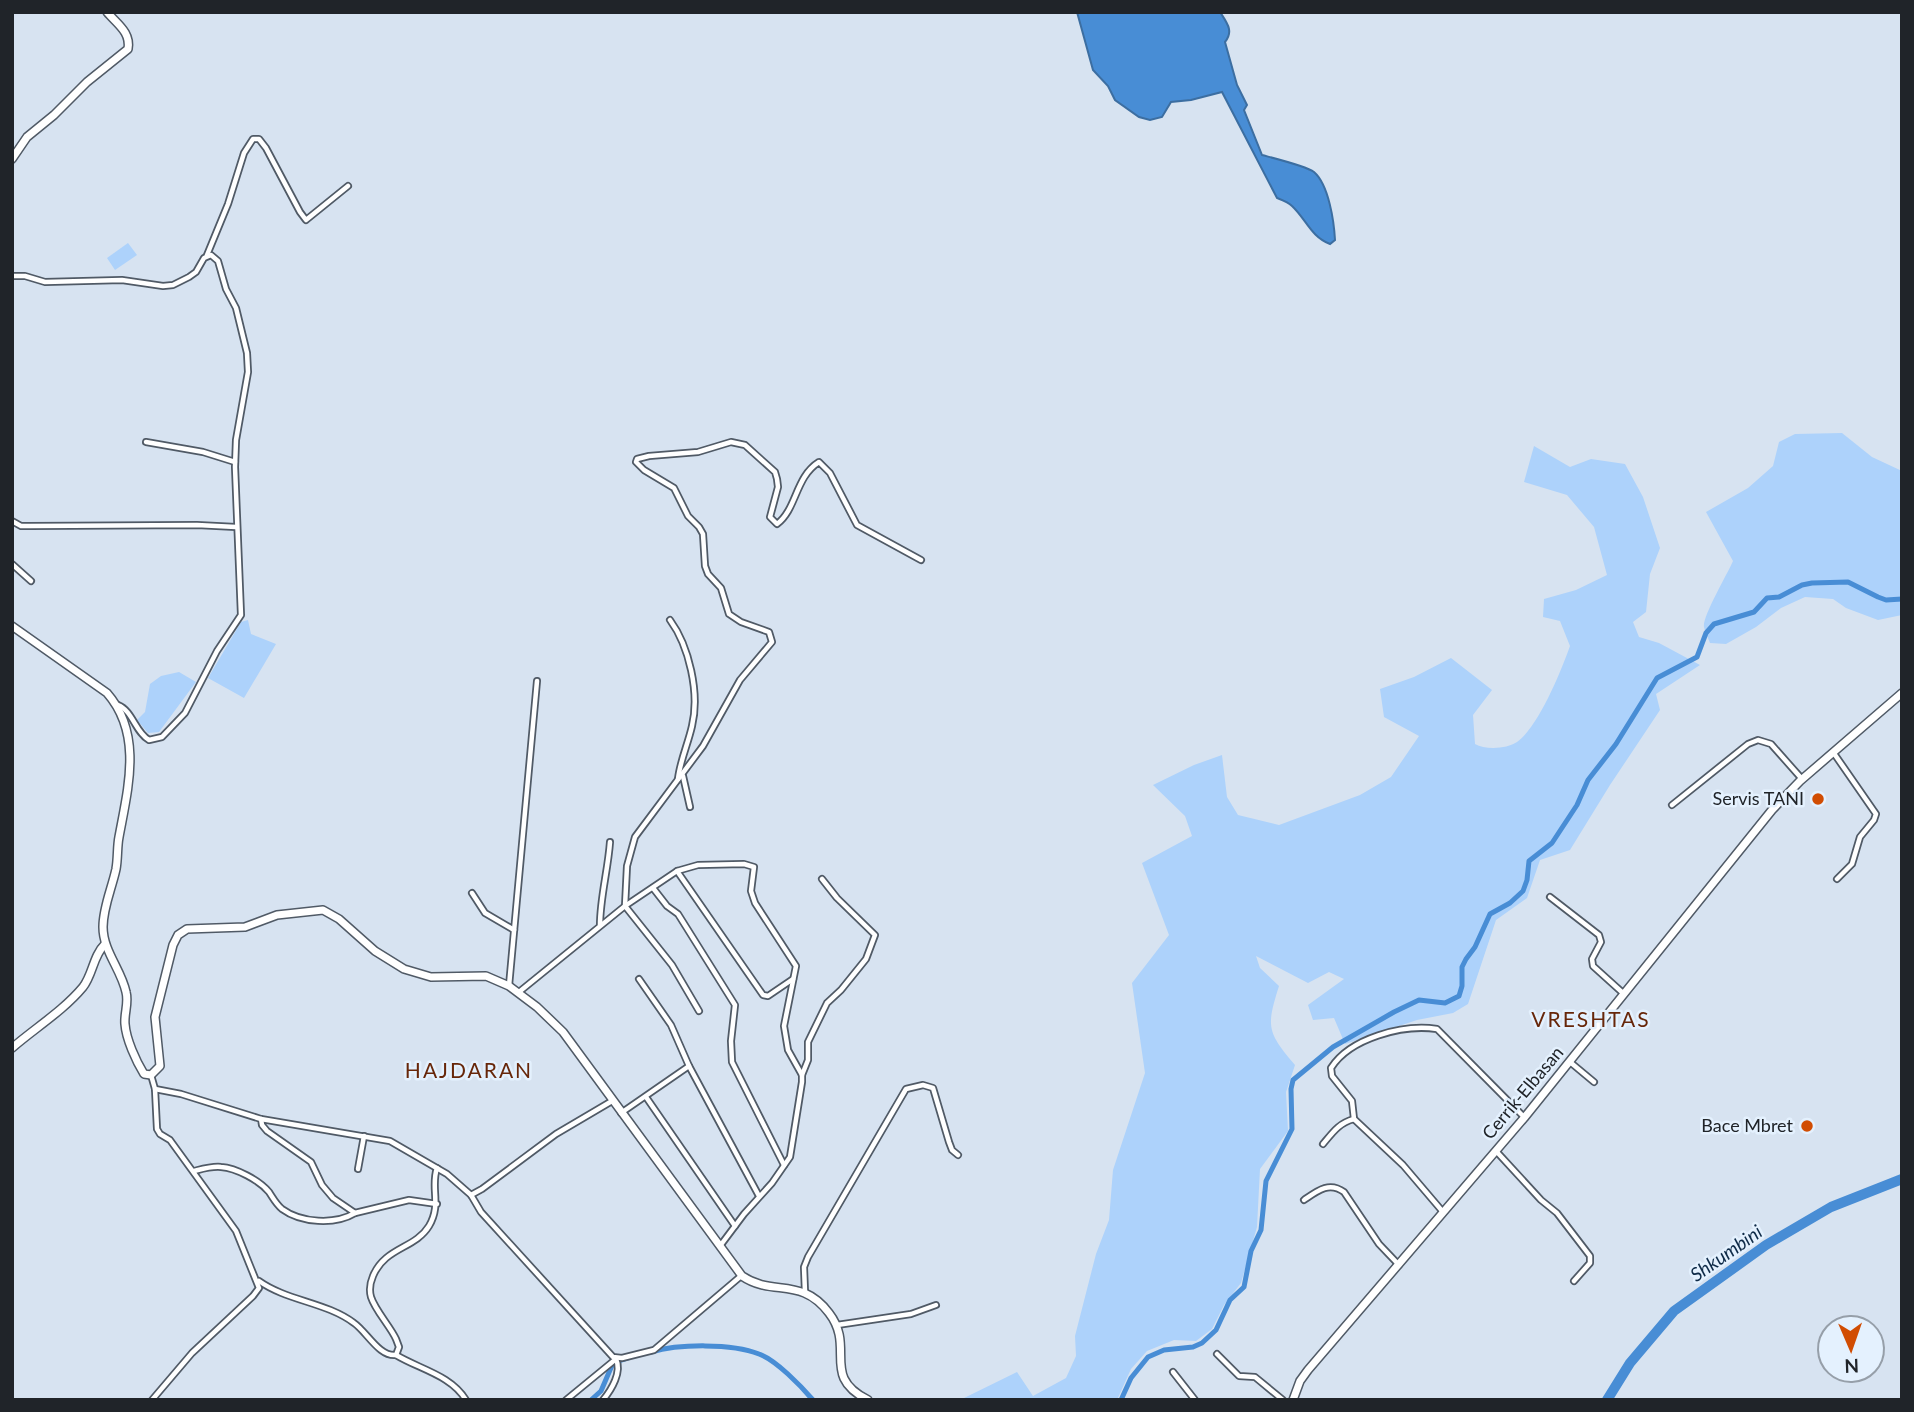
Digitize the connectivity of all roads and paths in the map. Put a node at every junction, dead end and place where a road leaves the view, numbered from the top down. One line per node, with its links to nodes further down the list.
1 (107, 12): 2 (main road)
2 (12, 159)
3 (348, 186): 4 (street)
4 (207, 255): 5 (street); 7 (street)
5 (12, 276)
6 (146, 443): 7 (street)
7 (235, 462): 9 (street)
8 (12, 521): 9 (street)
9 (236, 527): 17 (street)
10 (922, 560): 19 (street)
11 (12, 564): 12 (street)
12 (32, 581)
13 (670, 620): 21 (street)
14 (12, 626): 17 (main road)
15 (537, 681): 33 (street)
16 (1902, 693): 18 (main road, Cerrik-Elbasan)
17 (118, 705): 34 (main road)
18 (1833, 752): 20 (main road, Cerrik-Elbasan); 27 (street)
19 (683, 775): 21 (street); 23 (street)
20 (1802, 779): 22 (street); 39 (main road, Cerrik-Elbasan)
21 (677, 780): 31 (street)
22 (1672, 805)
23 (690, 807)
24 (610, 842): 32 (street)
25 (677, 871): 28 (street); 36 (street); 36 (street)
26 (822, 879): 45 (street)
27 (1837, 879)
28 (653, 888): 31 (street); 58 (street)
29 (472, 893): 33 (street)
30 (1550, 897): 39 (street)
31 (625, 906): 32 (street); 40 (street)
32 (600, 926): 38 (street)
33 (514, 930): 37 (street)
34 (105, 944): 41 (main road); 44 (main road)
35 (639, 979): 43 (street)
36 (793, 979): 45 (street)
37 (509, 986): 38 (main road); 44 (main road)
38 (519, 992): 49 (main road)
39 (1625, 995): 42 (main road, Cerrik-Elbasan)
40 (699, 1011)
41 (12, 1048)
42 (1570, 1062): 46 (street); 51 (main road, Cerrik-Elbasan)
43 (689, 1066): 48 (street); 63 (street)
44 (151, 1075): 47 (street)
45 (802, 1075): 58 (street)
46 (1594, 1082)
47 (155, 1089): 52 (street); 61 (street)
48 (646, 1097): 50 (street); 68 (street)
49 (612, 1101): 50 (main road); 62 (street)
50 (621, 1113): 69 (main road)
51 (1524, 1118): 53 (street); 56 (main road, Cerrik-Elbasan)
52 (261, 1119): 54 (street); 67 (street)
53 (1354, 1119): 55 (street); 66 (street)
54 (364, 1136): 59 (street); 60 (street)
55 (1323, 1144)
56 (1495, 1151): 66 (main road, Cerrik-Elbasan); 73 (street)
57 (958, 1155): 74 (street)
58 (784, 1166): 63 (street)
59 (437, 1168): 62 (street); 65 (street)
60 (358, 1169)
61 (194, 1171): 67 (street); 72 (street)
62 (471, 1195): 79 (street)
63 (759, 1196): 68 (street)
64 (1304, 1200): 70 (street)
65 (437, 1204): 67 (street); 78 (street)
66 (1443, 1212): 70 (main road, Cerrik-Elbasan)
67 (355, 1213)
68 (735, 1226): 69 (street)
69 (719, 1247): 71 (main road)
70 (1399, 1265): 88 (main road, Cerrik-Elbasan)
71 (742, 1276): 74 (main road); 79 (street)
72 (258, 1280): 78 (street); 81 (street)
73 (1574, 1281)
74 (805, 1292): 76 (main road)
75 (936, 1305): 76 (street)
76 (837, 1325): 85 (main road)
77 (1217, 1353): 87 (street)
78 (396, 1354): 82 (street)
79 (617, 1361): 83 (street); 84 (street)
80 (1173, 1372): 86 (street)
81 (152, 1400)
82 (466, 1400)
83 (566, 1400)
84 (603, 1400)
85 (869, 1400)
86 (1195, 1400)
87 (1283, 1400)
88 (1293, 1400)

